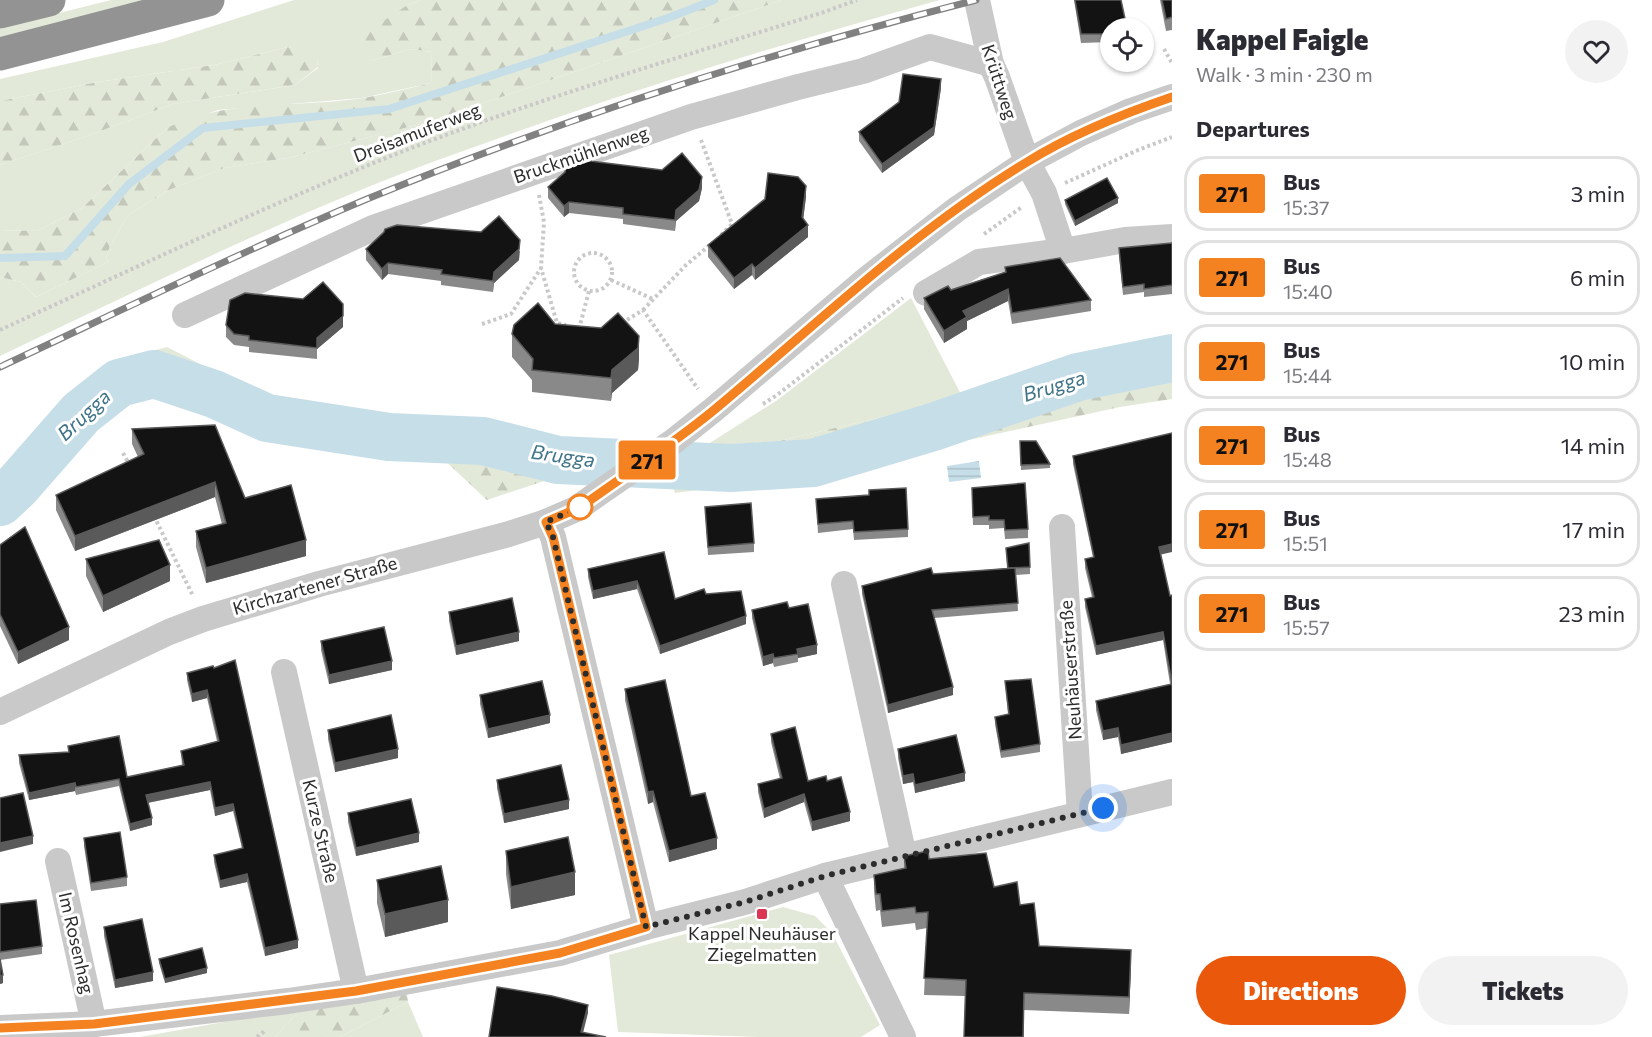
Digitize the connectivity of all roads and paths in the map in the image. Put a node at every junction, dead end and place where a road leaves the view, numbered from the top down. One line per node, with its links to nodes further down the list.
1 (49, 0): 5 (highway)
2 (208, 0): 7 (highway)
3 (857, 0): 29 (path, Dreisamuferweg)
4 (977, 0): 9 (street, Krüttweg)
5 (0, 12)
6 (1164, 49): 8 (path)
7 (0, 54)
8 (1172, 63)
9 (991, 64): 11 (street, Bruckmühlenweg); 13 (street, Krüttweg)
10 (1172, 98): 13 (street, Kirchzartener Straße)
11 (691, 117): 14 (street, Bruckmühlenweg); 23 (path)
12 (1172, 137): 15 (path)
13 (1027, 162): 15 (street, Krüttweg); 32 (street, Kirchzartener Straße)
14 (535, 171): 19 (path); 25 (street, Bruckmühlenweg)
15 (1044, 193): 17 (path); 18 (street, Krüttweg)
16 (1172, 237): 18 (street)
17 (978, 238)
18 (1063, 250): 22 (street)
19 (541, 268): 26 (path); 28 (path)
20 (611, 280): 21 (path); 21 (path); 23 (path)
21 (589, 291): 28 (path)
22 (916, 294): 31 (path)
23 (653, 299): 24 (path)
24 (643, 310): 27 (path); 32 (path)
25 (185, 315)
26 (482, 324)
27 (618, 326)
28 (579, 329): 30 (path)
29 (0, 330)
30 (590, 333)
31 (759, 407)
32 (713, 410): 36 (street, Kirchzartener Straße)
33 (123, 453): 34 (path)
34 (132, 470)
35 (150, 507): 39 (path)
36 (546, 522): 39 (street, Kirchzartener Straße); 47 (street)
37 (1062, 527): 43 (street, Neuhäuserstraße)
38 (844, 584): 44 (street)
39 (203, 618): 41 (street, Kirchzartener Straße)
40 (284, 672): 48 (street, Kurze Straße)
41 (0, 712)
42 (1172, 792): 43 (street)
43 (1080, 814): 44 (street)
44 (904, 856): 46 (street)
45 (58, 861): 49 (street, Im Rosenhag)
46 (825, 876): 47 (street); 51 (street)
47 (646, 927): 48 (street)
48 (356, 991): 49 (street)
49 (94, 1024): 50 (street)
50 (0, 1028)
51 (903, 1037)

